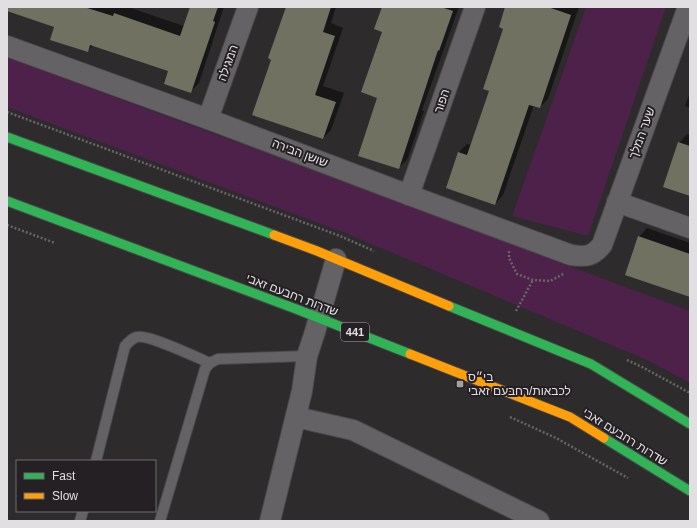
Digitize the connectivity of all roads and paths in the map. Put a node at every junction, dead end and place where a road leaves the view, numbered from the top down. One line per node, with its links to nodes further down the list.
1 (248, 7): 6 (street, המגילה)
2 (475, 7): 8 (street, הפור)
3 (688, 7): 4 (street, שער המלך)
4 (684, 35): 10 (street, שער המלך)
5 (7, 46): 6 (street, שושן הבירה)
6 (208, 119): 8 (street, שושן הבירה)
7 (7, 136): 16 (main road)
8 (409, 195): 13 (street, שושן הבירה)
9 (7, 201): 19 (main road, שדרות רחבעם זאבי / 441)
10 (617, 202): 12 (street); 15 (street, שער המלך)
11 (7, 225): 14 (path)
12 (690, 228)
13 (506, 231): 15 (street, שושן הבירה); 17 (path)
14 (60, 244)
15 (587, 256): 17 (path)
16 (336, 259): 19 (street); 24 (main road)
17 (533, 280): 18 (path)
18 (516, 312)
19 (319, 318): 20 (street); 27 (main road, שדרות רחבעם זאבי / 441)
20 (307, 356): 21 (lane); 23 (street)
21 (210, 363): 25 (lane); 28 (lane)
22 (506, 415): 26 (path)
23 (296, 417): 29 (street); 30 (street)
24 (690, 424)
25 (96, 460)
26 (630, 480)
27 (690, 491)
28 (160, 521)
29 (270, 521)
30 (539, 521)

